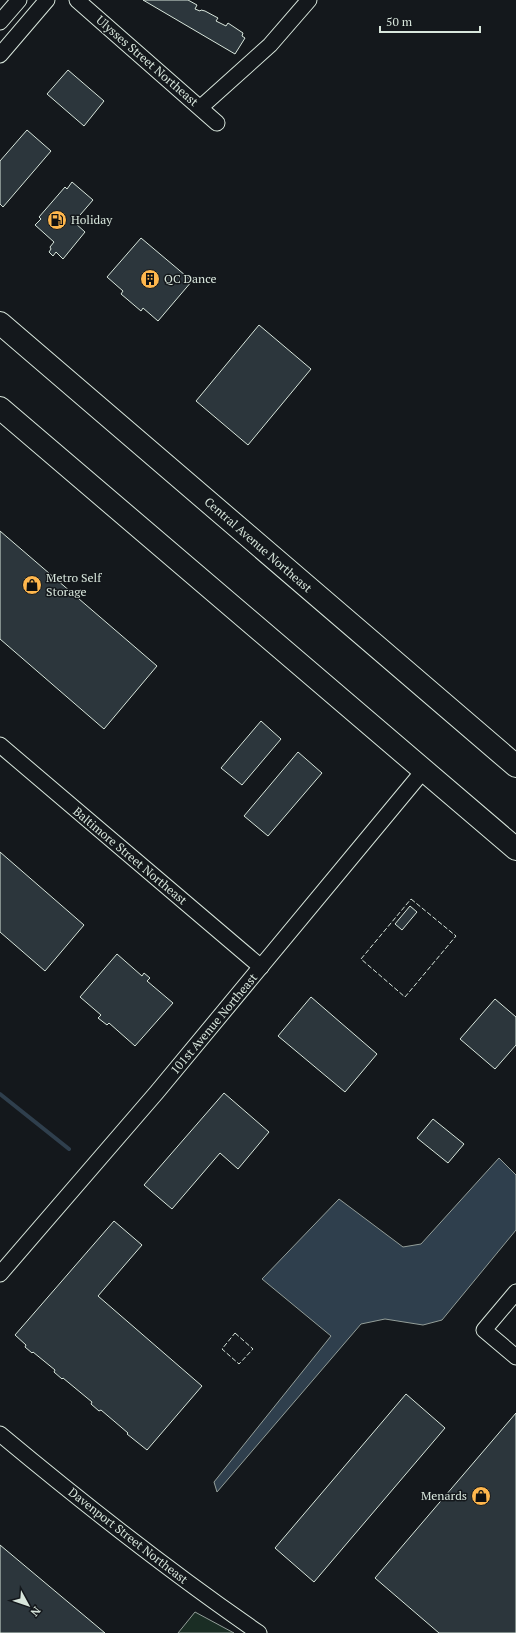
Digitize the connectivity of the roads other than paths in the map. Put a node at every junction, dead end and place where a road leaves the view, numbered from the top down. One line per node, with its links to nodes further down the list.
1 (19, 0): 5 (street)
2 (47, 0): 6 (street)
3 (77, 0): 7 (street, Ulysses Street Northeast)
4 (309, 0): 7 (street)
5 (0, 22)
6 (0, 55)
7 (201, 107): 8 (street, Ulysses Street Northeast)
8 (217, 123)
9 (0, 323): 12 (highway, Central Avenue Northeast)
10 (0, 408): 13 (highway)
11 (0, 745): 15 (street, Baltimore Street Northeast)
12 (516, 766)
13 (424, 770): 14 (highway); 15 (street, 101st Avenue Northeast)
14 (516, 849)
15 (261, 967): 16 (street, 101st Avenue Northeast)
16 (0, 1274)
17 (516, 1292): 18 (street)
18 (516, 1357)
19 (0, 1434): 20 (street, Davenport Street Northeast)
20 (259, 1633)

